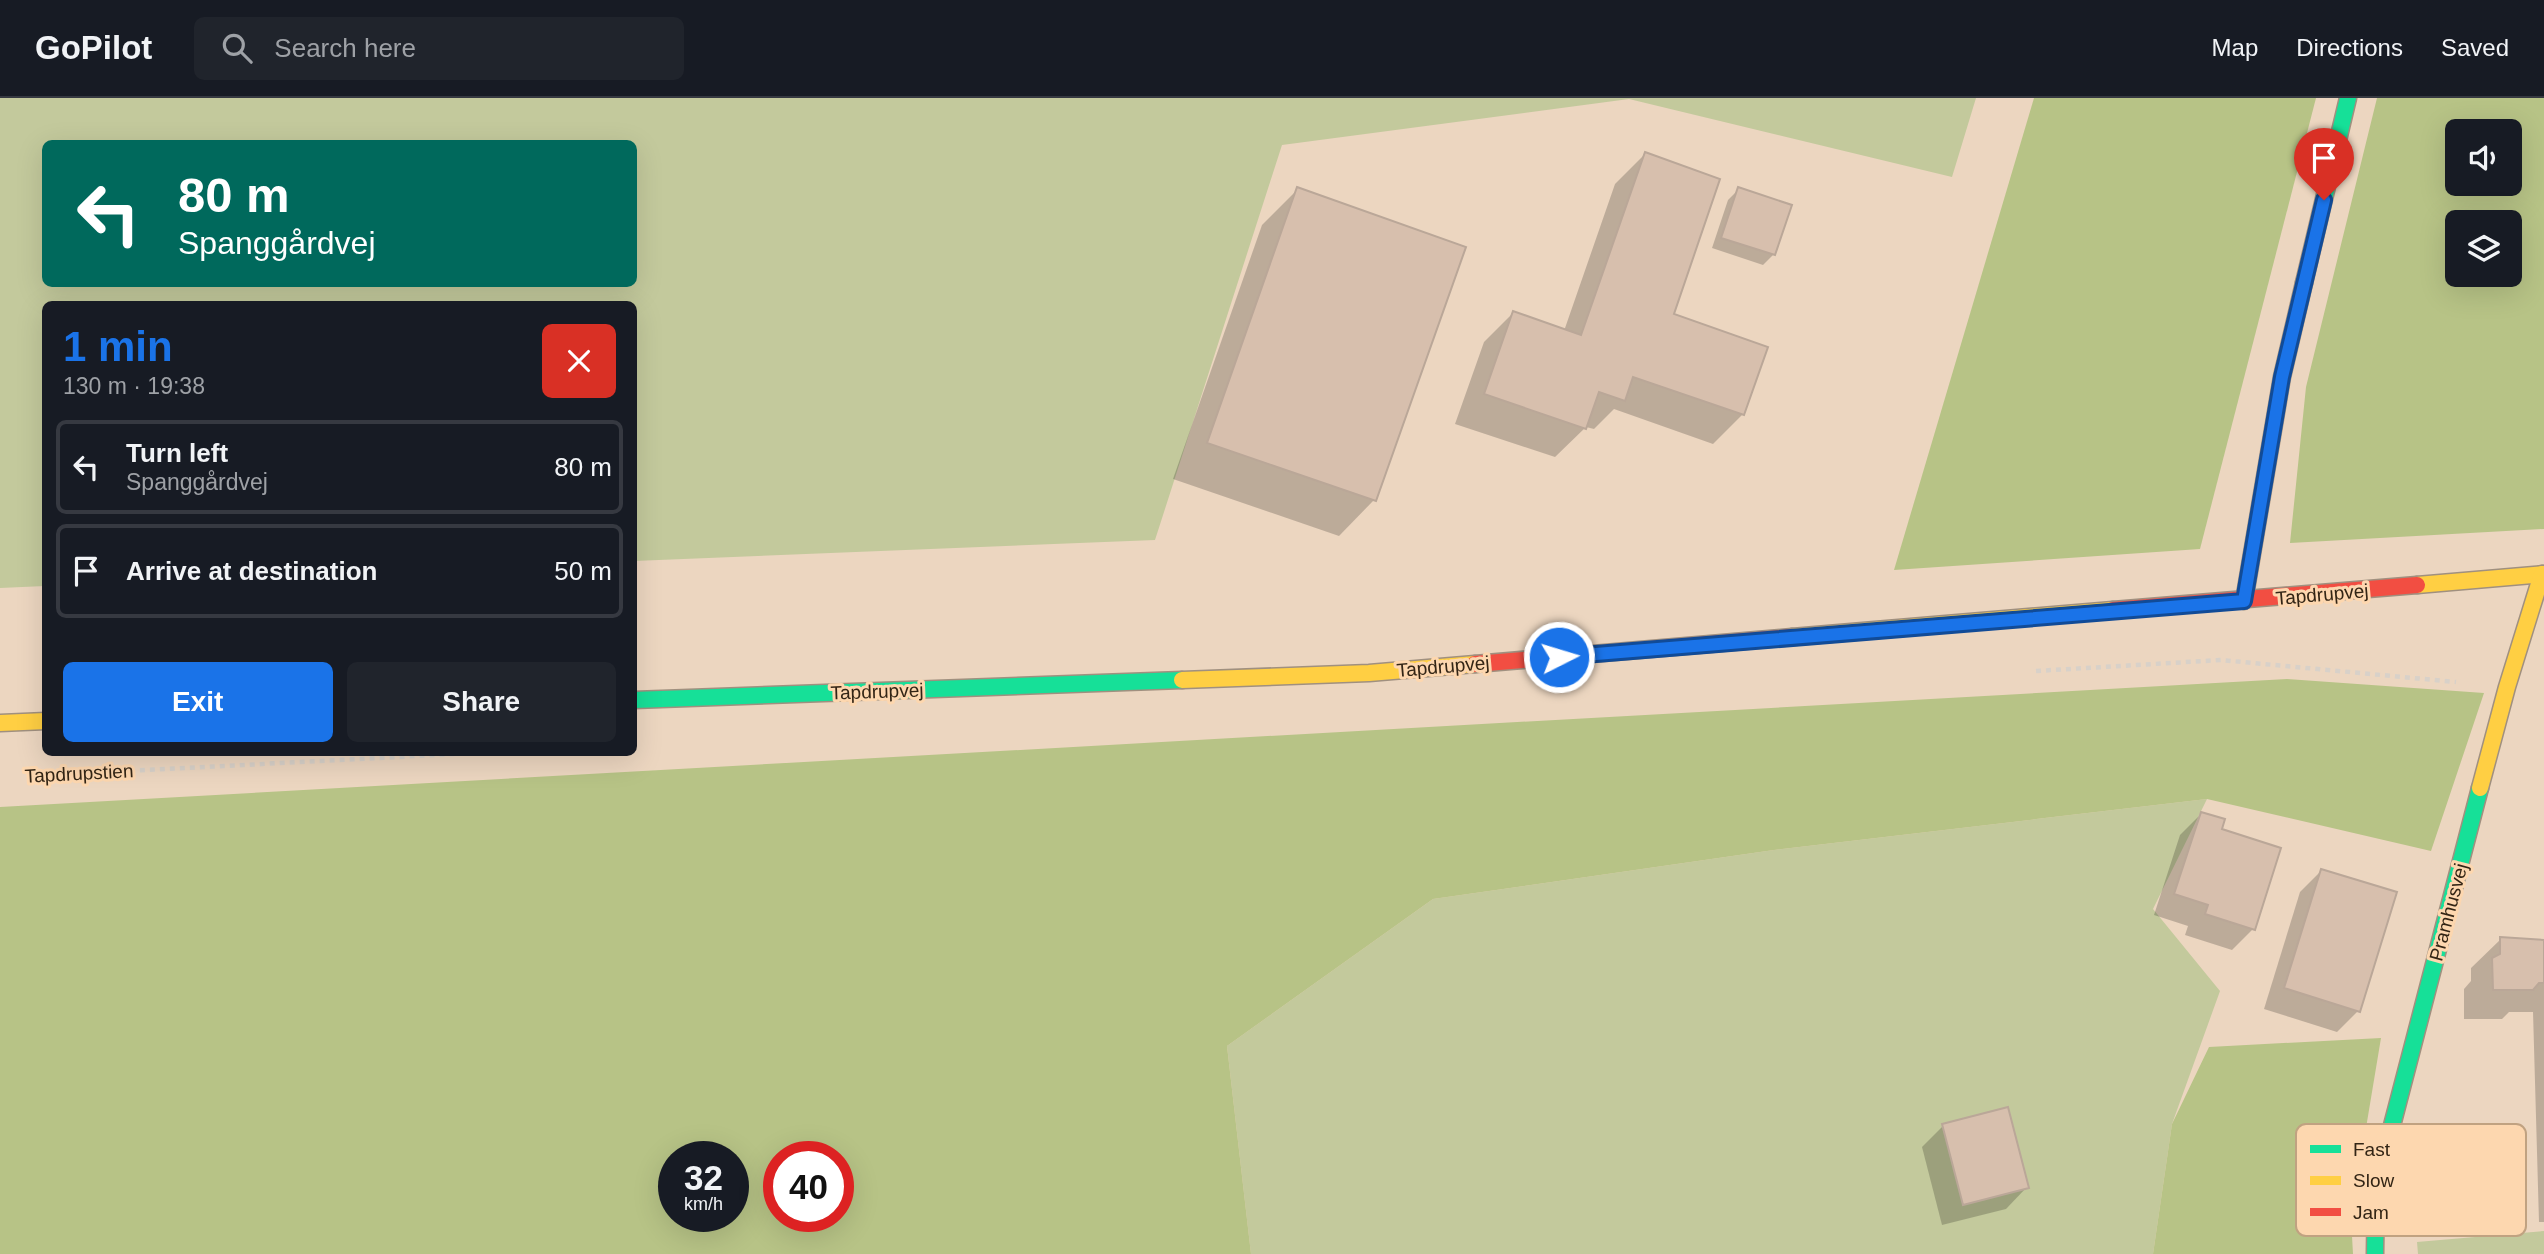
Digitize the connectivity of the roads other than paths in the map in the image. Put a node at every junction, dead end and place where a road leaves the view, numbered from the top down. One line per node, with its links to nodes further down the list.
1 (2348, 98): 3 (street)
2 (2543, 574): 3 (street, Tapdrupvej); 7 (street, Pramhusvej)
3 (2244, 601): 4 (street, Tapdrupvej)
4 (637, 700)
5 (42, 721): 6 (street)
6 (0, 723)
7 (2393, 1124)
8 (2375, 1236): 9 (street, Pramhusvej)
9 (2375, 1254)

